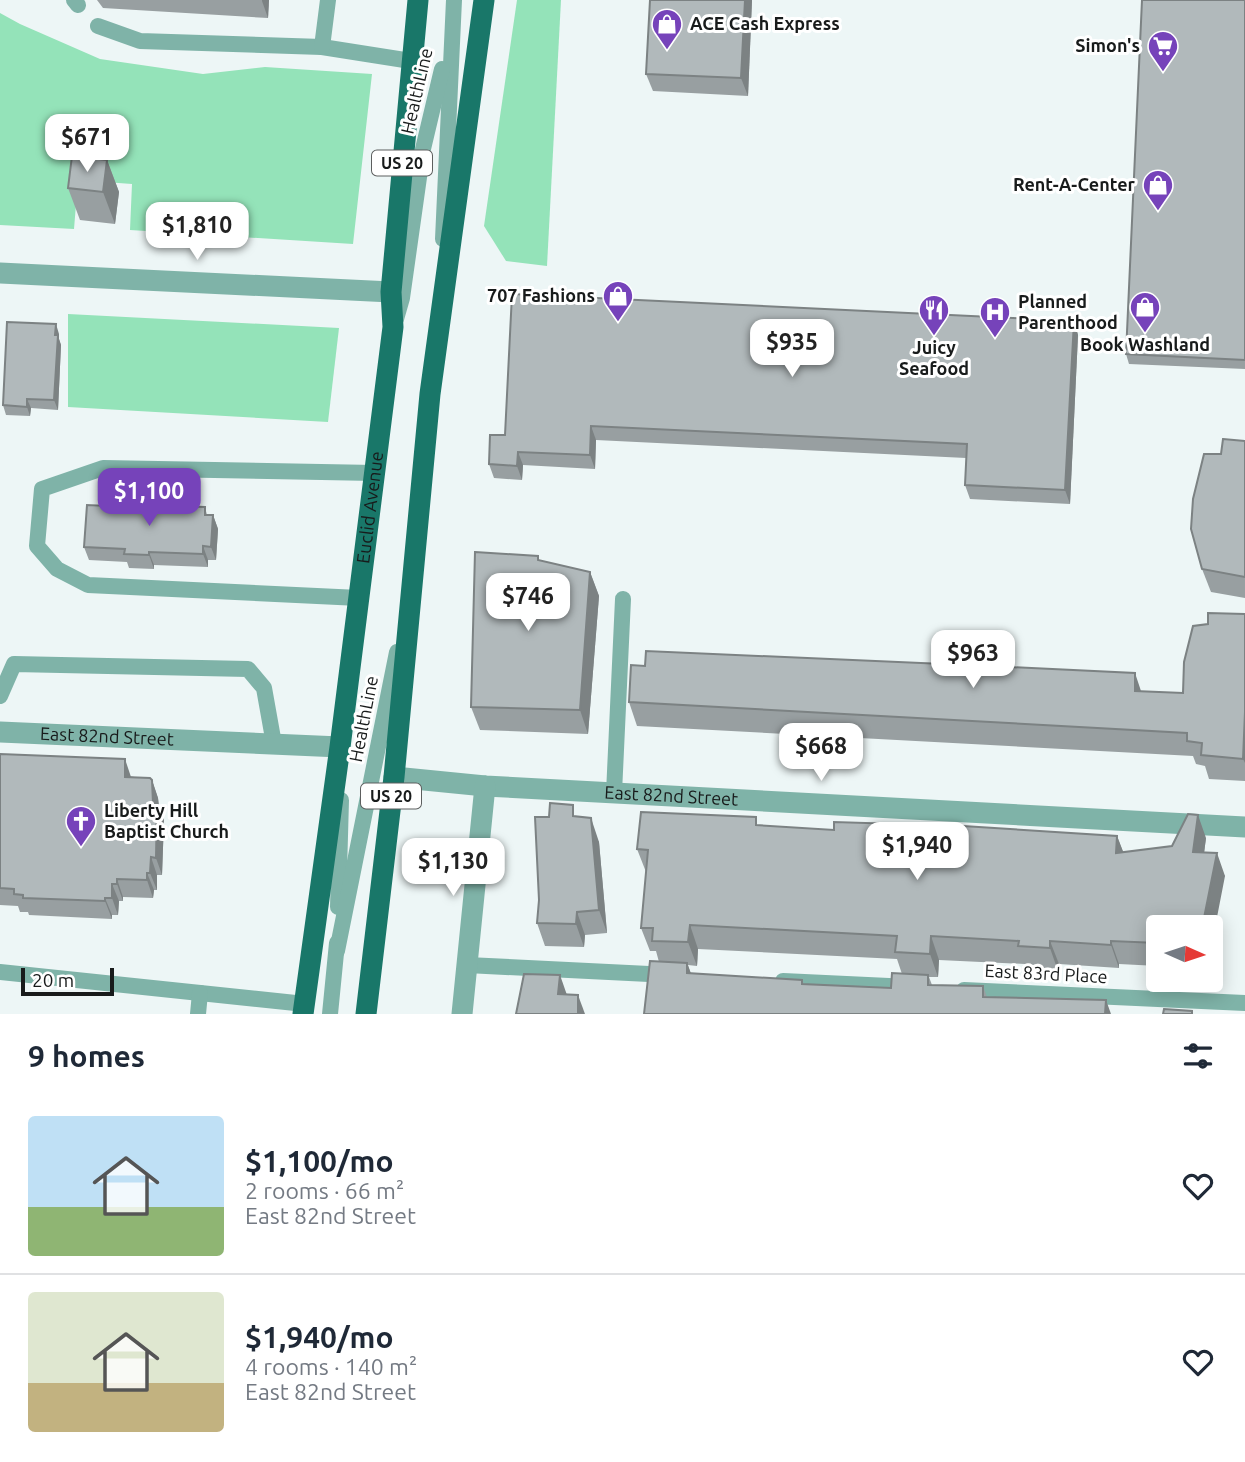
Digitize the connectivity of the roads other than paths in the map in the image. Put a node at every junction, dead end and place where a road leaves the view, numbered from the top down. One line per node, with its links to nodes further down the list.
1 (328, 0): 7 (lane)
2 (418, 0): 8 (main road, Euclid Avenue / US 20)
3 (453, 0): 6 (lane, HealthLine)
4 (484, 0): 11 (main road, US 20)
5 (98, 26): 7 (lane)
6 (451, 30): 11 (lane, HealthLine); 12 (lane, HealthLine)
7 (322, 47): 8 (lane)
8 (411, 61): 10 (main road, Euclid Avenue / US 20)
9 (0, 273): 10 (street)
10 (391, 292): 12 (main road, Euclid Avenue / US 20)
11 (440, 325): 14 (main road, US 20)
12 (393, 327): 13 (main road, Euclid Avenue / US 20)
13 (375, 473): 15 (main road, Euclid Avenue / US 20); 15 (lane)
14 (412, 577): 22 (main road, US 20); 26 (lane, HealthLine)
15 (359, 598): 18 (main road, Euclid Avenue / US 20)
16 (623, 599): 24 (lane)
17 (0, 696): 20 (lane)
18 (343, 724): 21 (main road, Euclid Avenue / US 20); 26 (lane, HealthLine)
19 (0, 732): 20 (street, East 82nd Street)
20 (274, 744): 21 (street, East 82nd Street)
21 (340, 747): 35 (main road, Euclid Avenue / US 20)
22 (394, 777): 23 (street, East 82nd Street); 38 (main road, US 20)
23 (485, 786): 24 (street, East 82nd Street); 27 (street)
24 (614, 793): 25 (street, East 82nd Street)
25 (1245, 827)
26 (337, 951): 37 (lane, HealthLine)
27 (467, 965): 29 (lane); 39 (street)
28 (0, 972): 33 (lane)
29 (690, 976)
30 (774, 980): 31 (lane)
31 (927, 988)
32 (955, 989): 34 (lane, East 83rd Place)
33 (200, 993): 35 (lane); 36 (lane)
34 (1245, 1003)
35 (304, 1009)
36 (198, 1014)
37 (330, 1014)
38 (366, 1014)
39 (463, 1014)

